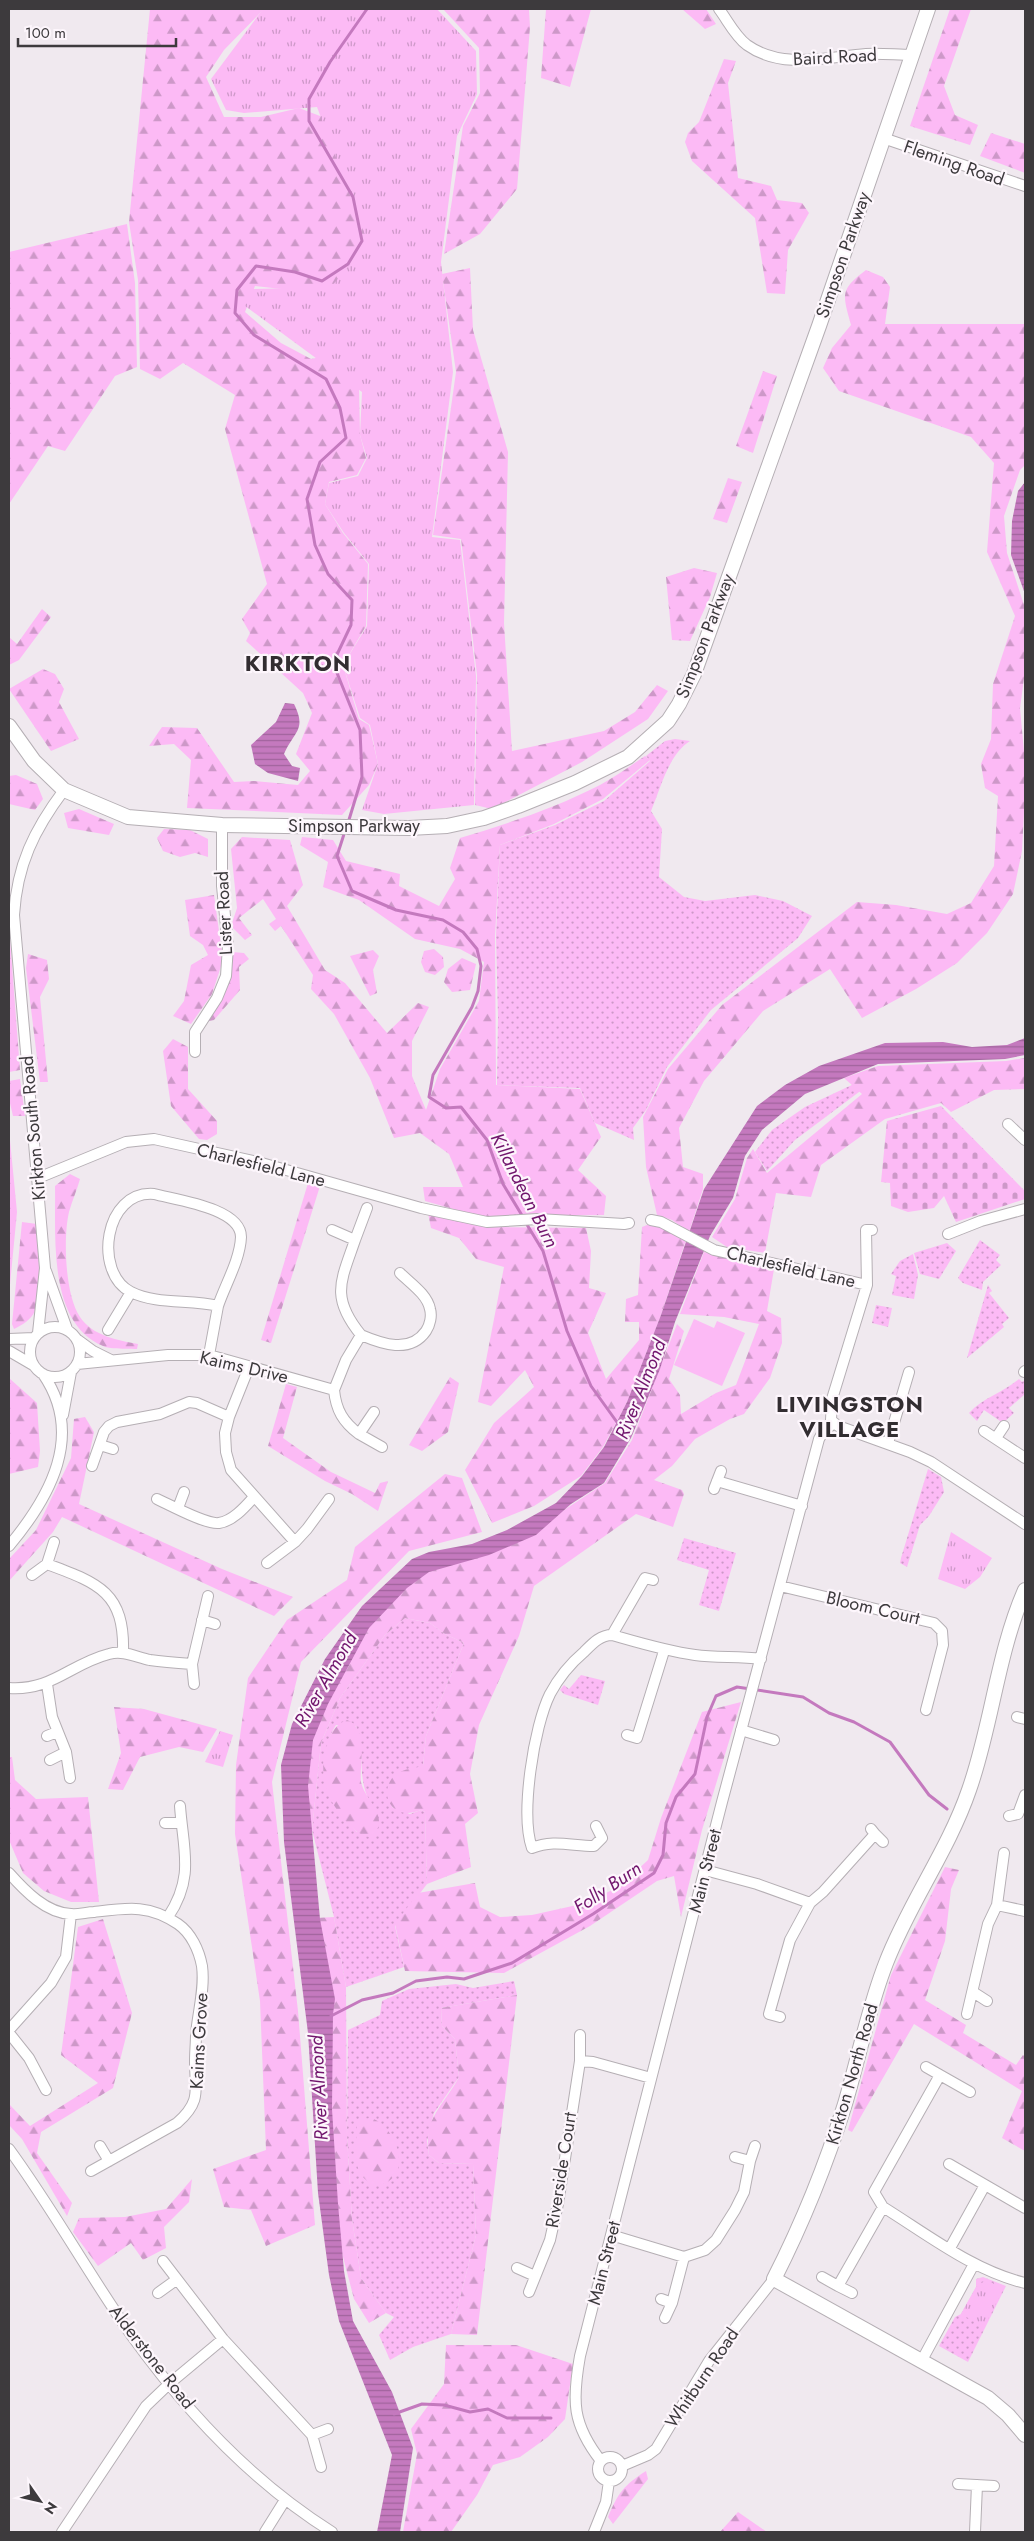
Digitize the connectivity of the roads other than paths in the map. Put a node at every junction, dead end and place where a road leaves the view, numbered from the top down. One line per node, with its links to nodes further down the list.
1 (719, 9): 3 (street, Baird Road)
2 (928, 9): 3 (main road, Simpson Parkway)
3 (912, 55): 4 (main road, Simpson Parkway)
4 (883, 138): 5 (street, Fleming Road); 8 (main road, Simpson Parkway)
5 (1025, 186)
6 (9, 726): 7 (main road, Simpson Parkway)
7 (64, 790): 8 (main road, Simpson Parkway); 12 (street, Kirkton South Road)
8 (222, 825): 9 (street, Lister Road)
9 (195, 1052)
10 (1008, 1124): 11 (street)
11 (1025, 1140)
12 (38, 1178): 16 (street, Charlesfield Lane); 21 (street, Kirkton South Road)
13 (367, 1208): 20 (street)
14 (1025, 1209): 19 (street)
15 (651, 1220): 23 (street, Charlesfield Lane)
16 (628, 1223)
17 (332, 1230): 20 (street)
18 (872, 1230): 23 (street)
19 (948, 1234)
20 (355, 1240): 28 (street)
21 (45, 1268): 26 (street, Kirkton South Road); 29 (street, Kirkton South Road)
22 (400, 1273): 28 (street)
23 (867, 1285): 44 (street)
24 (131, 1292): 25 (street); 25 (street); 27 (street)
25 (218, 1306): 33 (street)
26 (67, 1329): 29 (street); 31 (street)
27 (108, 1330)
28 (361, 1335): 40 (street)
29 (36, 1336): 30 (street); 35 (street)
30 (9, 1339)
31 (78, 1340): 34 (street); 37 (street)
32 (9, 1351): 35 (street)
33 (209, 1356): 34 (street, Kaims Drive); 36 (street, Kaims Drive)
34 (111, 1360): 37 (street, Kaims Drive)
35 (33, 1365): 39 (street)
36 (249, 1367): 40 (street, Kaims Drive); 43 (street)
37 (74, 1368): 39 (street); 42 (street)
38 (909, 1372): 49 (street)
39 (43, 1374): 42 (street)
40 (334, 1390): 47 (street)
41 (374, 1412): 47 (street)
42 (62, 1418): 65 (street)
43 (229, 1418): 50 (street); 57 (street)
44 (834, 1423): 49 (street); 60 (street, Main Street)
45 (1004, 1426): 48 (street)
46 (984, 1431): 48 (street)
47 (359, 1434): 51 (street)
48 (996, 1438): 53 (street)
49 (888, 1443): 62 (street)
50 (100, 1445): 52 (street); 54 (street)
51 (382, 1448)
52 (113, 1449)
53 (1025, 1458)
54 (92, 1466)
55 (721, 1470): 60 (street)
56 (184, 1492): 61 (street)
57 (254, 1497): 61 (street); 64 (street)
58 (157, 1499): 61 (street)
59 (329, 1499): 64 (street)
60 (802, 1506): 70 (street, Main Street)
61 (178, 1508)
62 (1025, 1524)
63 (54, 1542): 67 (street)
64 (295, 1542): 66 (street)
65 (9, 1546)
66 (267, 1563)
67 (47, 1564): 68 (street); 77 (street)
68 (32, 1575)
69 (653, 1580): 75 (street)
70 (780, 1586): 78 (street, Main Street); 83 (street, Bloom Court)
71 (1025, 1590): 138 (main road, Kirkton North Road)
72 (208, 1596): 73 (street)
73 (202, 1620): 74 (street); 79 (street)
74 (215, 1624)
75 (612, 1635): 76 (street); 97 (street)
76 (664, 1651): 78 (street); 86 (street)
77 (123, 1653): 79 (street); 80 (street)
78 (761, 1659): 84 (street, Main Street)
79 (192, 1664): 81 (street)
80 (47, 1684): 82 (street); 85 (street)
81 (194, 1684)
82 (9, 1688)
83 (926, 1710)
84 (741, 1730): 88 (street); 100 (street, Main Street)
85 (57, 1732): 87 (street); 89 (street)
86 (627, 1735)
87 (47, 1736)
88 (774, 1740)
89 (66, 1752): 90 (street); 91 (street)
90 (50, 1760)
91 (70, 1778)
92 (1025, 1795): 94 (street)
93 (180, 1806): 96 (street)
94 (1009, 1816)
95 (165, 1823): 96 (street)
96 (181, 1823): 106 (street)
97 (596, 1826)
98 (884, 1842): 102 (street)
99 (1004, 1853): 103 (street)
100 (705, 1870): 102 (street); 116 (street, Main Street)
101 (9, 1873): 105 (street)
102 (810, 1903): 110 (street)
103 (997, 1905): 104 (street); 107 (street)
104 (1025, 1910)
105 (71, 1914): 106 (street, Kaims Grove); 111 (street)
106 (168, 1917): 123 (street, Kaims Grove)
107 (973, 1992): 108 (street); 109 (street)
108 (987, 2001)
109 (967, 2014)
110 (780, 2017)
111 (9, 2031): 117 (street)
112 (580, 2035): 113 (street, Riverside Court)
113 (580, 2061): 116 (street); 136 (street, Riverside Court)
114 (926, 2067): 115 (street)
115 (940, 2075): 118 (street); 128 (street)
116 (651, 2078): 130 (street, Main Street)
117 (46, 2090)
118 (970, 2092)
119 (100, 2146): 123 (street)
120 (755, 2146): 124 (street)
121 (9, 2149): 150 (street, Alderstone Road)
122 (735, 2157): 124 (street)
123 (109, 2161): 126 (street, Kaims Grove)
124 (750, 2161): 132 (street)
125 (949, 2164): 127 (street)
126 (91, 2171)
127 (985, 2185): 129 (street); 131 (street)
128 (883, 2208): 131 (street); 141 (street)
129 (1025, 2208)
130 (611, 2235): 132 (street); 154 (street, Main Street)
131 (950, 2248): 134 (street)
132 (684, 2257): 146 (street)
133 (162, 2261): 139 (street)
134 (974, 2264): 140 (street); 149 (street)
135 (517, 2268): 136 (street)
136 (535, 2276): 142 (street, Riverside Court)
137 (822, 2277): 141 (street)
138 (774, 2279): 149 (main road); 156 (street, Whitburn Road)
139 (176, 2280): 143 (street); 148 (street)
140 (1025, 2283)
141 (838, 2286): 144 (street)
142 (529, 2292)
143 (158, 2293)
144 (852, 2293)
145 (661, 2299): 146 (street)
146 (672, 2303): 147 (street)
147 (665, 2318)
148 (223, 2339): 150 (street); 153 (street)
149 (922, 2360): 152 (main road)
150 (169, 2384): 161 (street, Alderstone Road); 162 (street)
151 (328, 2429): 153 (street)
152 (1025, 2434)
153 (312, 2436): 155 (street)
154 (601, 2461): 156 (street); 157 (street)
155 (321, 2466)
156 (622, 2466): 157 (street)
157 (609, 2482): 165 (street)
158 (958, 2484): 159 (street)
159 (976, 2485): 160 (street); 166 (street)
160 (994, 2486)
161 (285, 2500): 163 (street); 164 (street, Alderstone Road)
162 (62, 2532)
163 (264, 2532)
164 (332, 2532)
165 (596, 2532)
166 (975, 2532)

